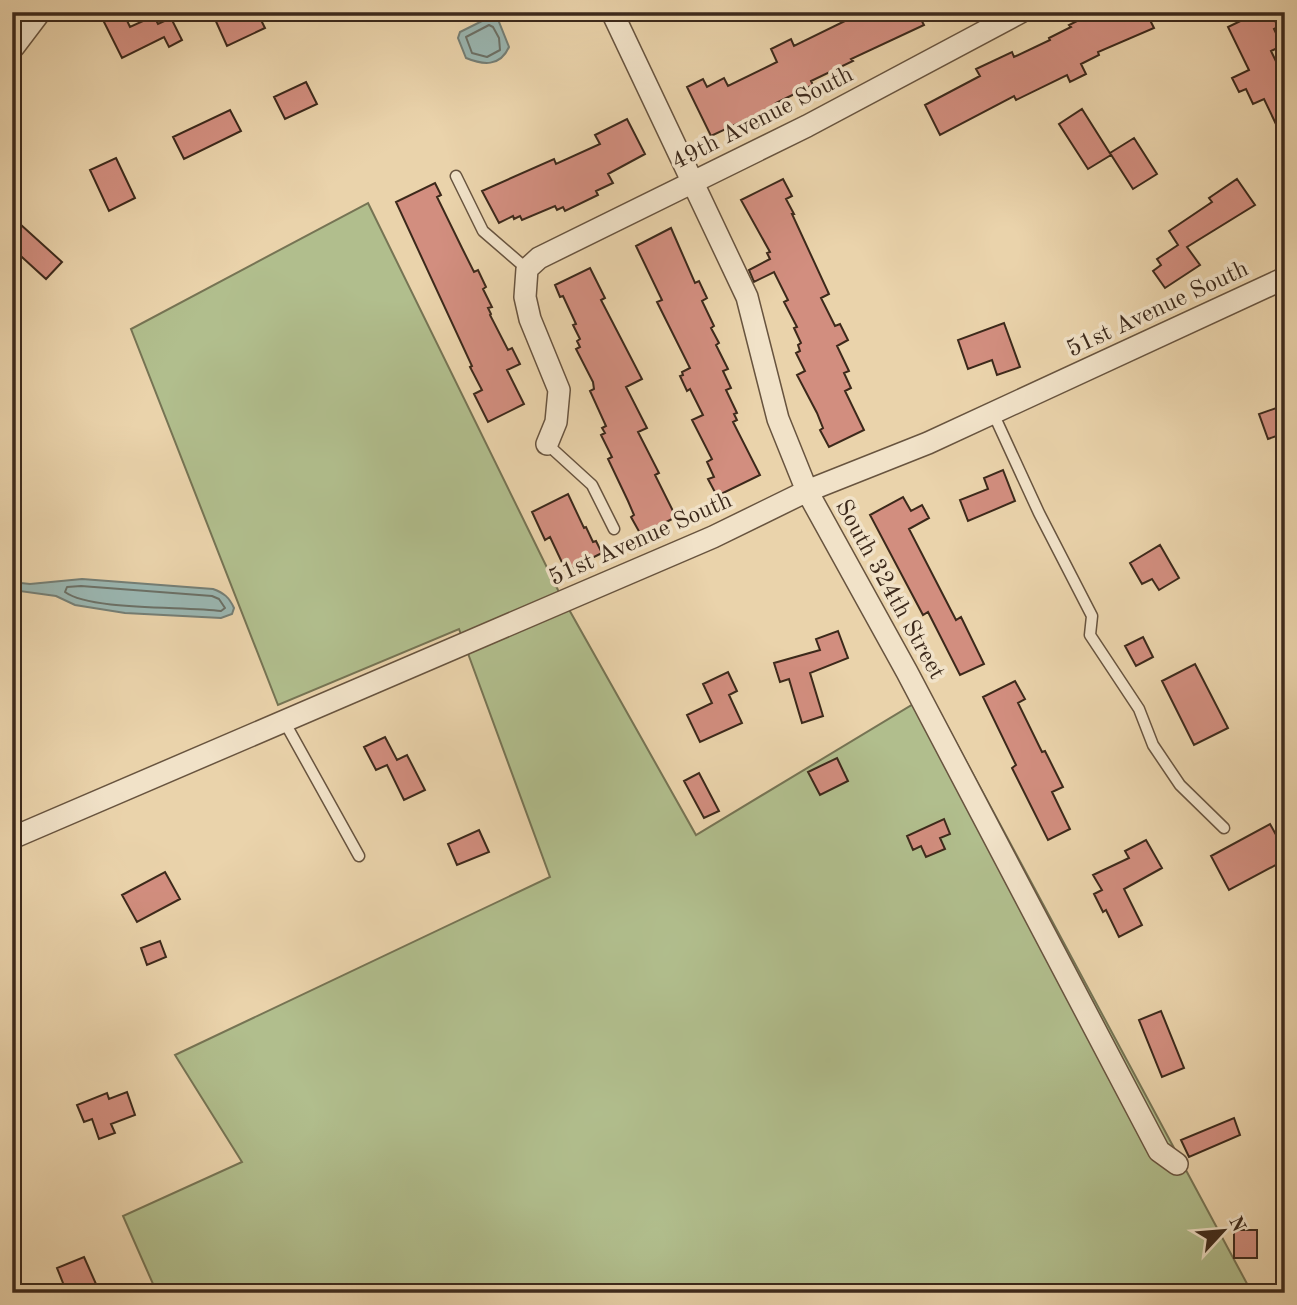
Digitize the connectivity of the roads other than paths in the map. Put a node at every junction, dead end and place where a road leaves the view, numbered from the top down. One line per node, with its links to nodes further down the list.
1 (37, 12): 4 (street)
2 (612, 12): 6 (street, South 324th Street)
3 (1021, 12): 6 (street, 49th Avenue South)
4 (12, 45)
5 (456, 176): 7 (lane)
6 (693, 182): 7 (street, 49th Avenue South); 11 (street, South 324th Street)
7 (527, 269): 10 (street)
8 (1285, 278): 9 (street, 51st Avenue South)
9 (993, 413): 11 (street, 51st Avenue South); 14 (lane)
10 (547, 444): 12 (lane)
11 (807, 491): 13 (street, 51st Avenue South); 17 (street, South 324th Street)
12 (614, 530)
13 (284, 721): 15 (street, 51st Avenue South); 16 (lane)
14 (1224, 828)
15 (12, 838)
16 (359, 856)
17 (1177, 1164)

